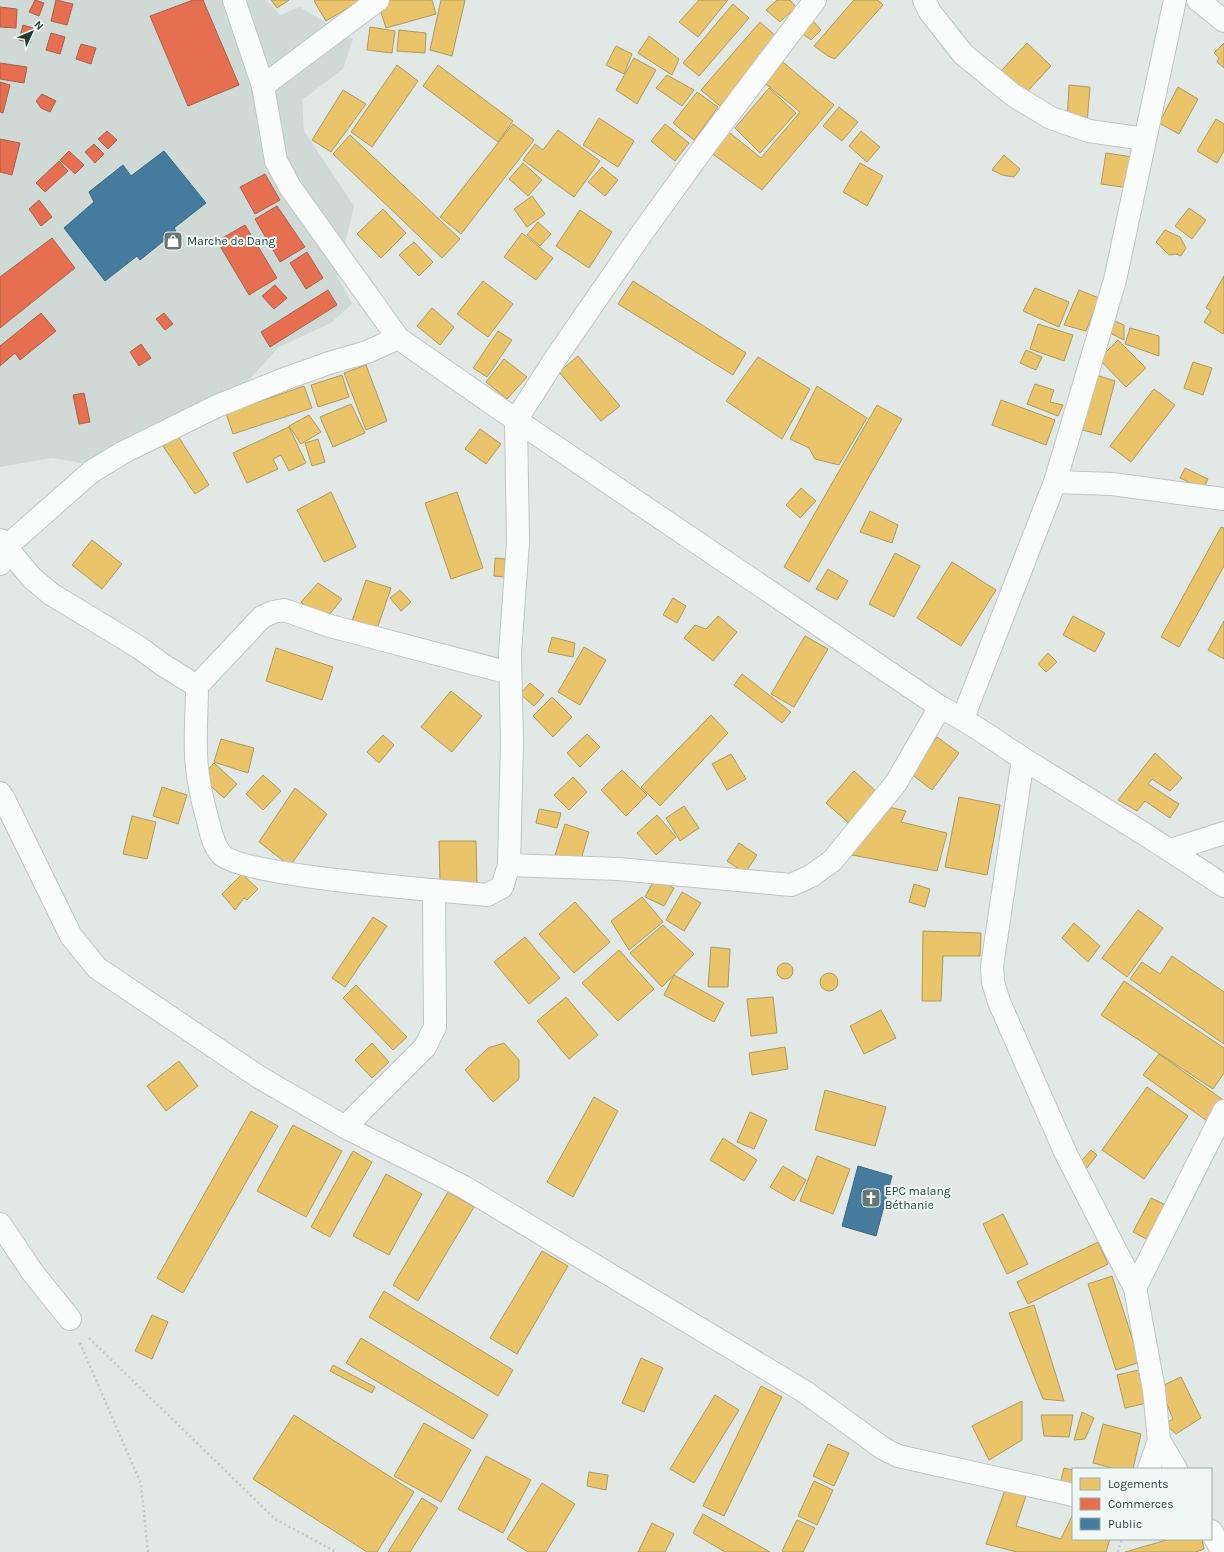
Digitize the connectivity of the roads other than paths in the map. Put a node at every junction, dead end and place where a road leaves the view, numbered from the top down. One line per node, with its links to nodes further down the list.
1 (234, 0): 8 (street)
2 (378, 0): 8 (street)
3 (815, 0): 11 (street)
4 (924, 0): 9 (street)
5 (1176, 0): 9 (street)
6 (1198, 0): 7 (street)
7 (1224, 21)
8 (264, 86): 10 (street)
9 (1145, 139): 12 (street)
10 (398, 338): 11 (street); 14 (street)
11 (516, 420): 15 (street); 17 (street)
12 (1055, 482): 13 (street); 18 (street)
13 (1224, 499)
14 (2, 551): 16 (street)
15 (510, 673): 16 (street); 23 (street)
16 (197, 686): 25 (street)
17 (940, 707): 18 (street); 23 (street)
18 (963, 718): 19 (street)
19 (1023, 759): 22 (street); 29 (street)
20 (0, 793): 27 (street)
21 (1224, 833): 22 (street)
22 (1171, 850): 24 (street)
23 (509, 865): 25 (street)
24 (1224, 886)
25 (434, 890): 27 (street)
26 (1224, 1111): 29 (street)
27 (345, 1127): 34 (street)
28 (0, 1224): 30 (street)
29 (1135, 1288): 31 (street)
30 (70, 1319)
31 (1160, 1440): 32 (street); 33 (street)
32 (1149, 1468)
33 (1175, 1468)
34 (1072, 1495)
35 (1212, 1533): 36 (street)
36 (1223, 1552)

